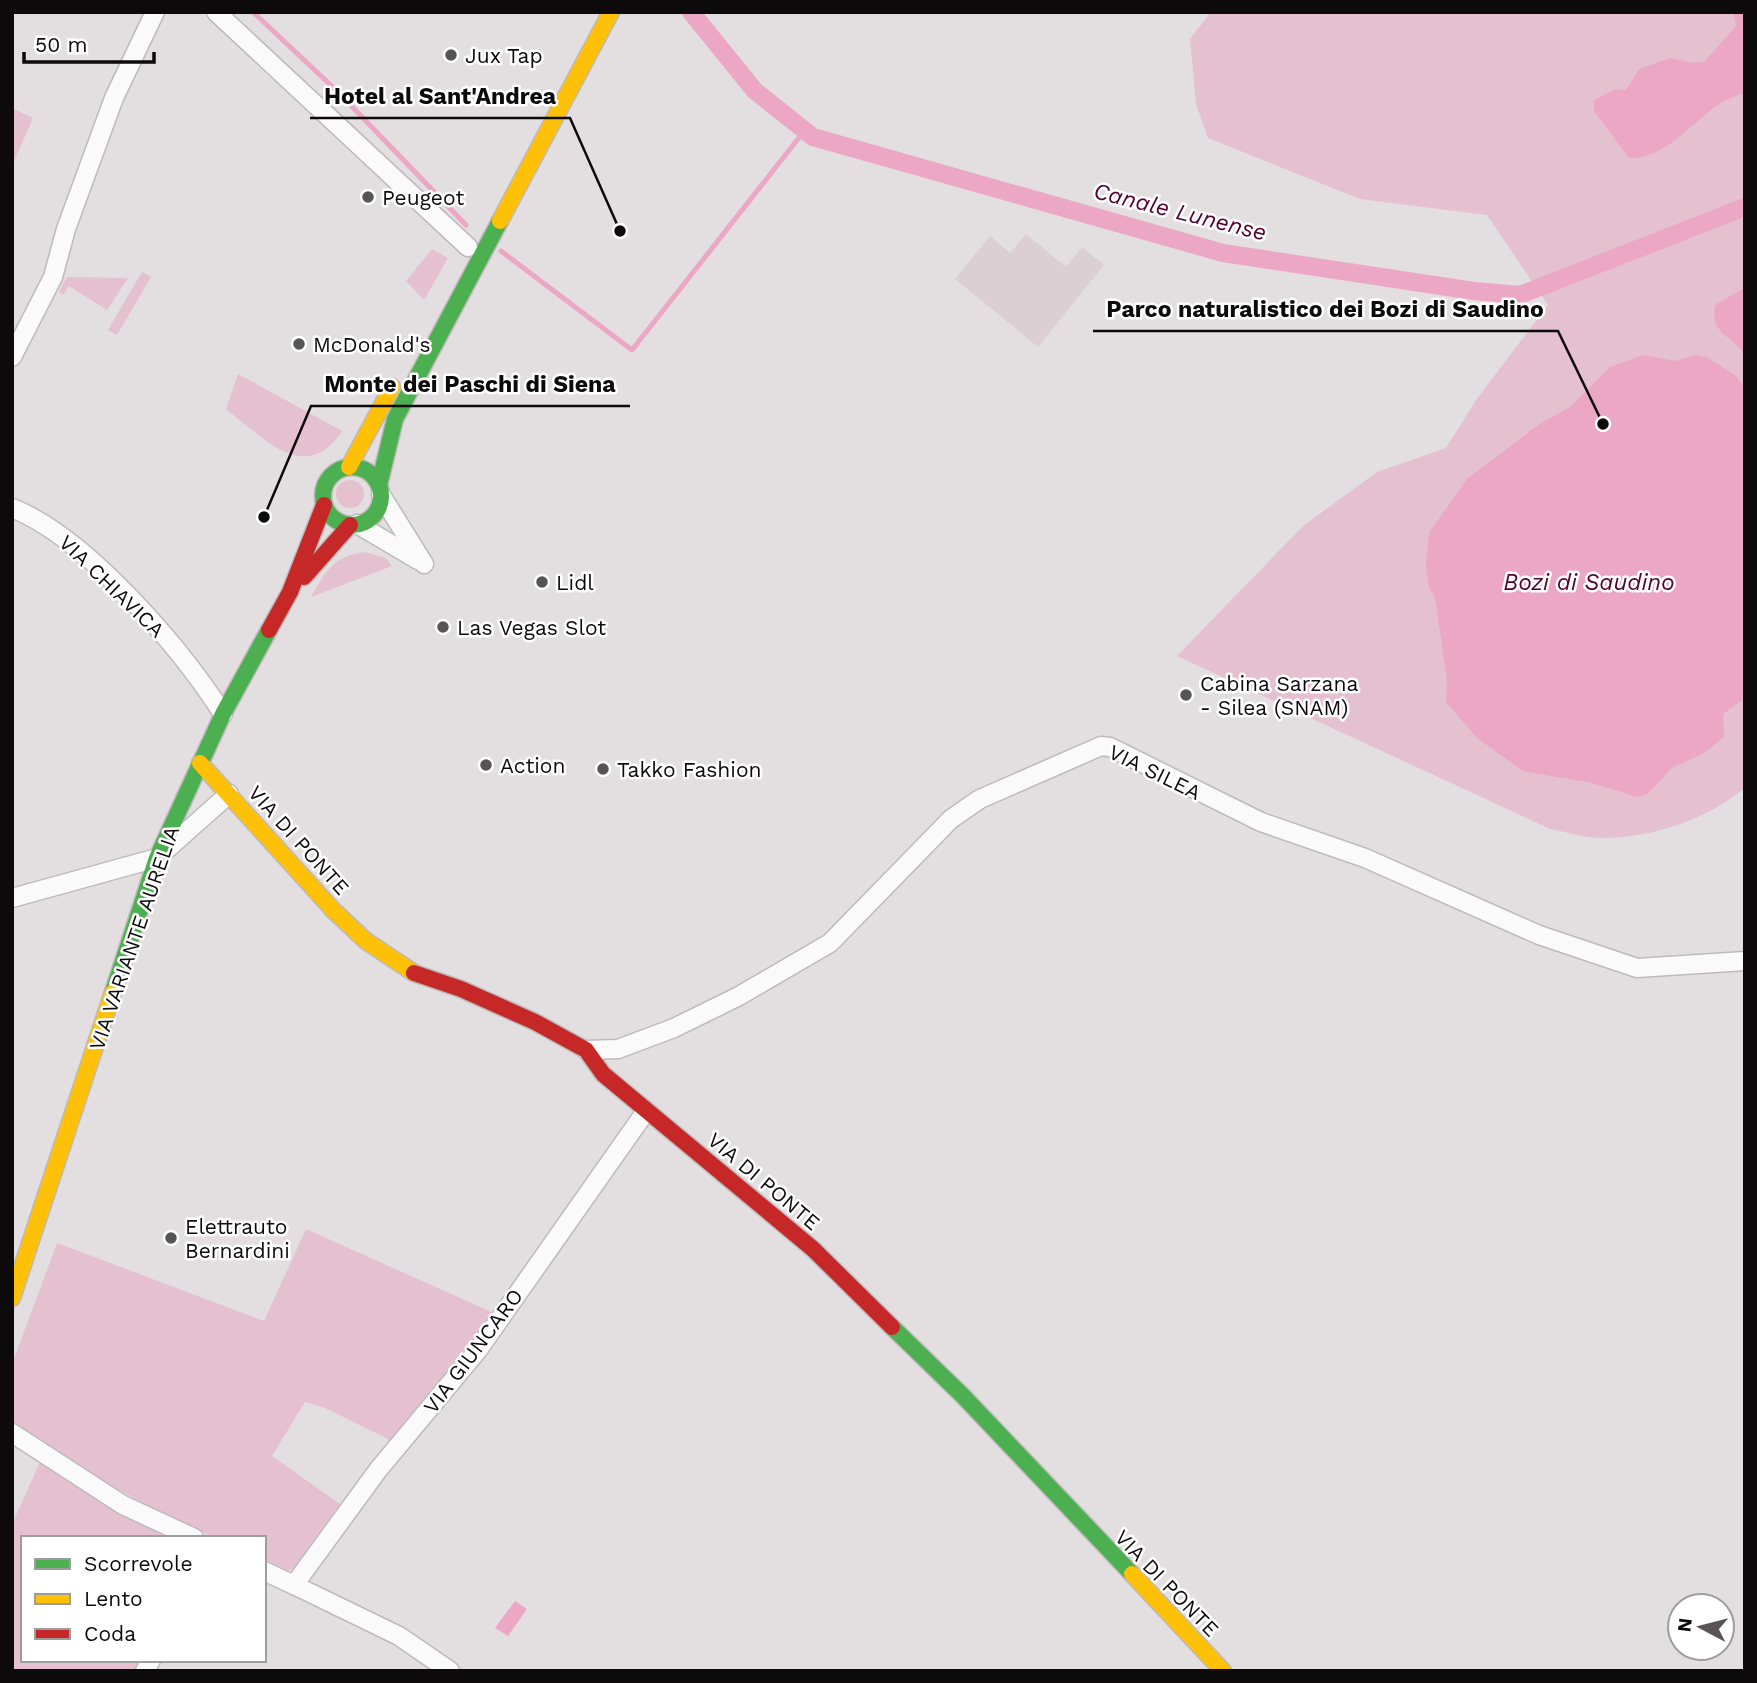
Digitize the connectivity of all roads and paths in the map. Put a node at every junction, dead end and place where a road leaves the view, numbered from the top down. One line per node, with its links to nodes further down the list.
1 (155, 12): 7 (street)
2 (216, 12): 5 (street)
3 (595, 12): 5 (main road)
4 (611, 12): 10 (main road, VIA VARIANTE AURELIA)
5 (468, 247): 6 (main road)
6 (429, 320)
7 (12, 357)
8 (402, 368): 9 (main road, VIA VARIANTE AURELIA)
9 (349, 467): 10 (main road); 11 (main road, VIA VARIANTE AURELIA)
10 (380, 490): 13 (main road, VIA VARIANTE AURELIA); 13 (street)
11 (324, 505): 13 (main road); 14 (main road, VIA VARIANTE AURELIA)
12 (12, 508): 15 (street, VIA CHIAVICA)
13 (353, 524): 14 (main road, VIA VARIANTE AURELIA)
14 (290, 592): 15 (main road, VIA VARIANTE AURELIA)
15 (223, 714): 16 (main road, VIA VARIANTE AURELIA)
16 (200, 763): 17 (main road, VIA DI PONTE); 18 (main road, VIA VARIANTE AURELIA)
17 (229, 794): 18 (street); 21 (main road, VIA DI PONTE)
18 (157, 858): 19 (street); 23 (main road, VIA VARIANTE AURELIA)
19 (12, 898)
20 (1745, 961): 21 (street, VIA SILEA)
21 (586, 1050): 22 (main road, VIA DI PONTE)
22 (646, 1111): 27 (street, VIA GIUNCARO); 29 (main road, VIA DI PONTE)
23 (12, 1298)
24 (12, 1433): 25 (street)
25 (190, 1536)
26 (266, 1572): 27 (street)
27 (294, 1585): 28 (street)
28 (450, 1671)
29 (1223, 1671)

